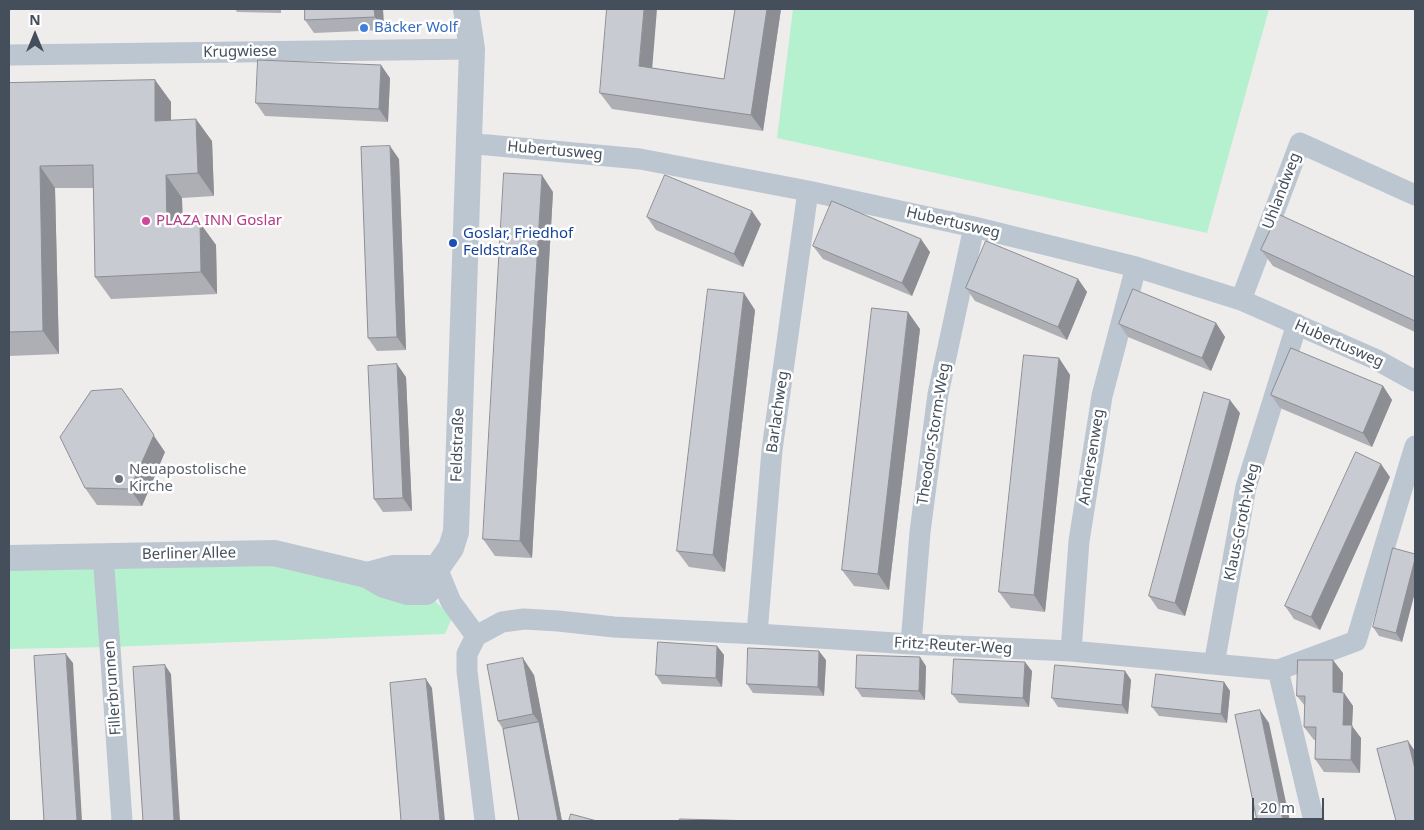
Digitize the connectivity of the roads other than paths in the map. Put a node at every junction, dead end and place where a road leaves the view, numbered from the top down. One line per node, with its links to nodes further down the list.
1 (466, 9): 3 (street, Feldstraße)
2 (481, 9): 3 (street, Feldstraße)
3 (472, 49): 4 (street, Krugwiese); 5 (street, Feldstraße)
4 (9, 55)
5 (470, 144): 6 (street, Hubertusweg); 16 (street, Feldstraße)
6 (808, 191): 8 (street, Hubertusweg); 17 (street, Barlachweg)
7 (1415, 195): 10 (street, Uhlandweg)
8 (974, 226): 9 (street, Hubertusweg); 19 (street, Theodor-Storm-Weg)
9 (1136, 268): 10 (street, Hubertusweg); 20 (street, Andersenweg)
10 (1241, 300): 11 (street, Hubertusweg)
11 (1297, 324): 12 (street, Hubertusweg); 21 (street, Klaus-Groth-Weg)
12 (1415, 381)
13 (1415, 446): 22 (street)
14 (103, 556): 15 (street, Berliner Allee); 16 (street, Berliner Allee); 23 (street, Fillerbrunnen)
15 (9, 558)
16 (436, 568): 18 (street)
17 (757, 634): 18 (street, Fritz-Reuter-Weg); 19 (street, Fritz-Reuter-Weg)
18 (476, 636): 24 (street)
19 (911, 644): 20 (street, Fritz-Reuter-Weg)
20 (1071, 651): 21 (street, Fritz-Reuter-Weg)
21 (1214, 664): 22 (street, Fritz-Reuter-Weg)
22 (1278, 670): 25 (street)
23 (122, 821)
24 (485, 821)
25 (1314, 821)

